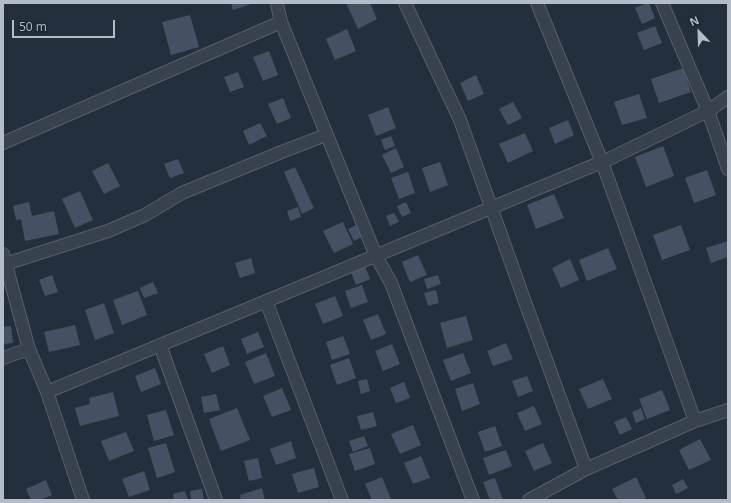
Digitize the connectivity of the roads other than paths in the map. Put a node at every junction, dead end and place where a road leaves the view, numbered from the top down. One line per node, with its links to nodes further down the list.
1 (277, 3): 5 (street)
2 (405, 3): 12 (street)
3 (537, 3): 10 (street)
4 (662, 3): 7 (street)
5 (281, 22): 8 (street); 9 (street)
6 (728, 98): 7 (street)
7 (708, 111): 10 (street); 11 (street)
8 (326, 135): 13 (street); 14 (street)
9 (3, 143)
10 (602, 162): 12 (street); 21 (street)
11 (728, 169)
12 (491, 208): 13 (street); 22 (street)
13 (376, 256): 15 (street); 26 (street)
14 (4, 259): 17 (street)
15 (266, 301): 16 (street); 25 (street)
16 (160, 345): 19 (street); 24 (street)
17 (29, 349): 18 (street); 19 (street)
18 (3, 358)
19 (47, 392): 23 (street)
20 (728, 410): 21 (street)
21 (695, 421): 22 (street)
22 (586, 469): 27 (street)
23 (83, 500)
24 (216, 500)
25 (342, 500)
26 (473, 500)
27 (529, 500)

